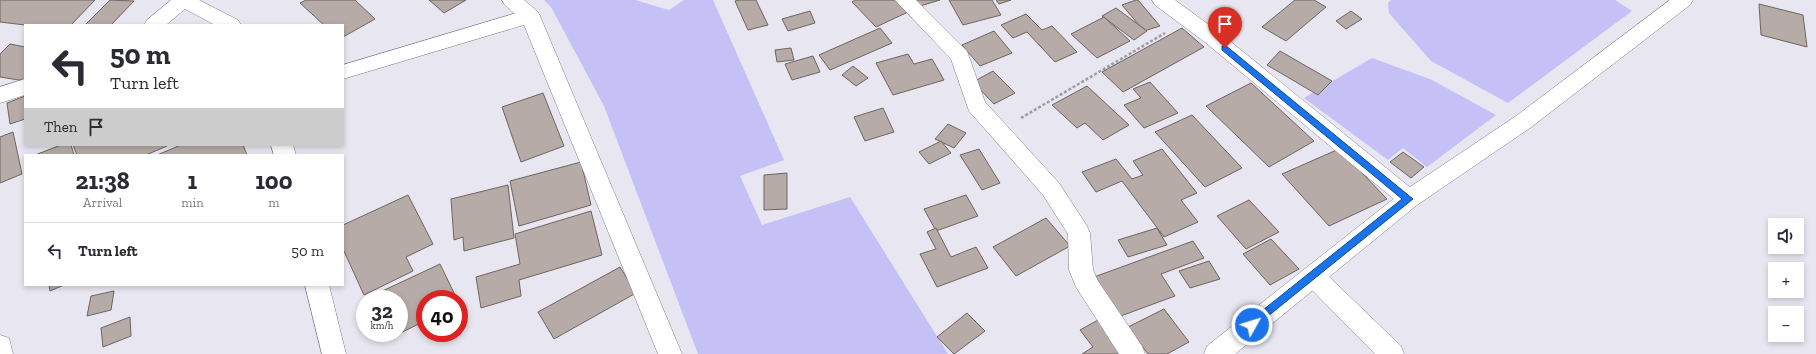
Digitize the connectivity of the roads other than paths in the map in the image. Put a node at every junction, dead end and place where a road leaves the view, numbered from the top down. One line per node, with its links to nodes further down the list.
1 (183, 0): 7 (street); 8 (street)
2 (512, 0): 6 (street)
3 (905, 0): 19 (street)
4 (1162, 0): 12 (street)
5 (1684, 0): 12 (street)
6 (530, 16): 9 (street); 18 (street)
7 (155, 24)
8 (228, 24)
9 (344, 72)
10 (24, 87): 11 (street)
11 (0, 95)
12 (1408, 199): 13 (street)
13 (1313, 276): 20 (street); 21 (street)
14 (317, 286): 17 (street)
15 (0, 346): 16 (street)
16 (1, 354)
17 (334, 354)
18 (670, 354)
19 (1133, 354)
20 (1216, 354)
21 (1392, 354)

